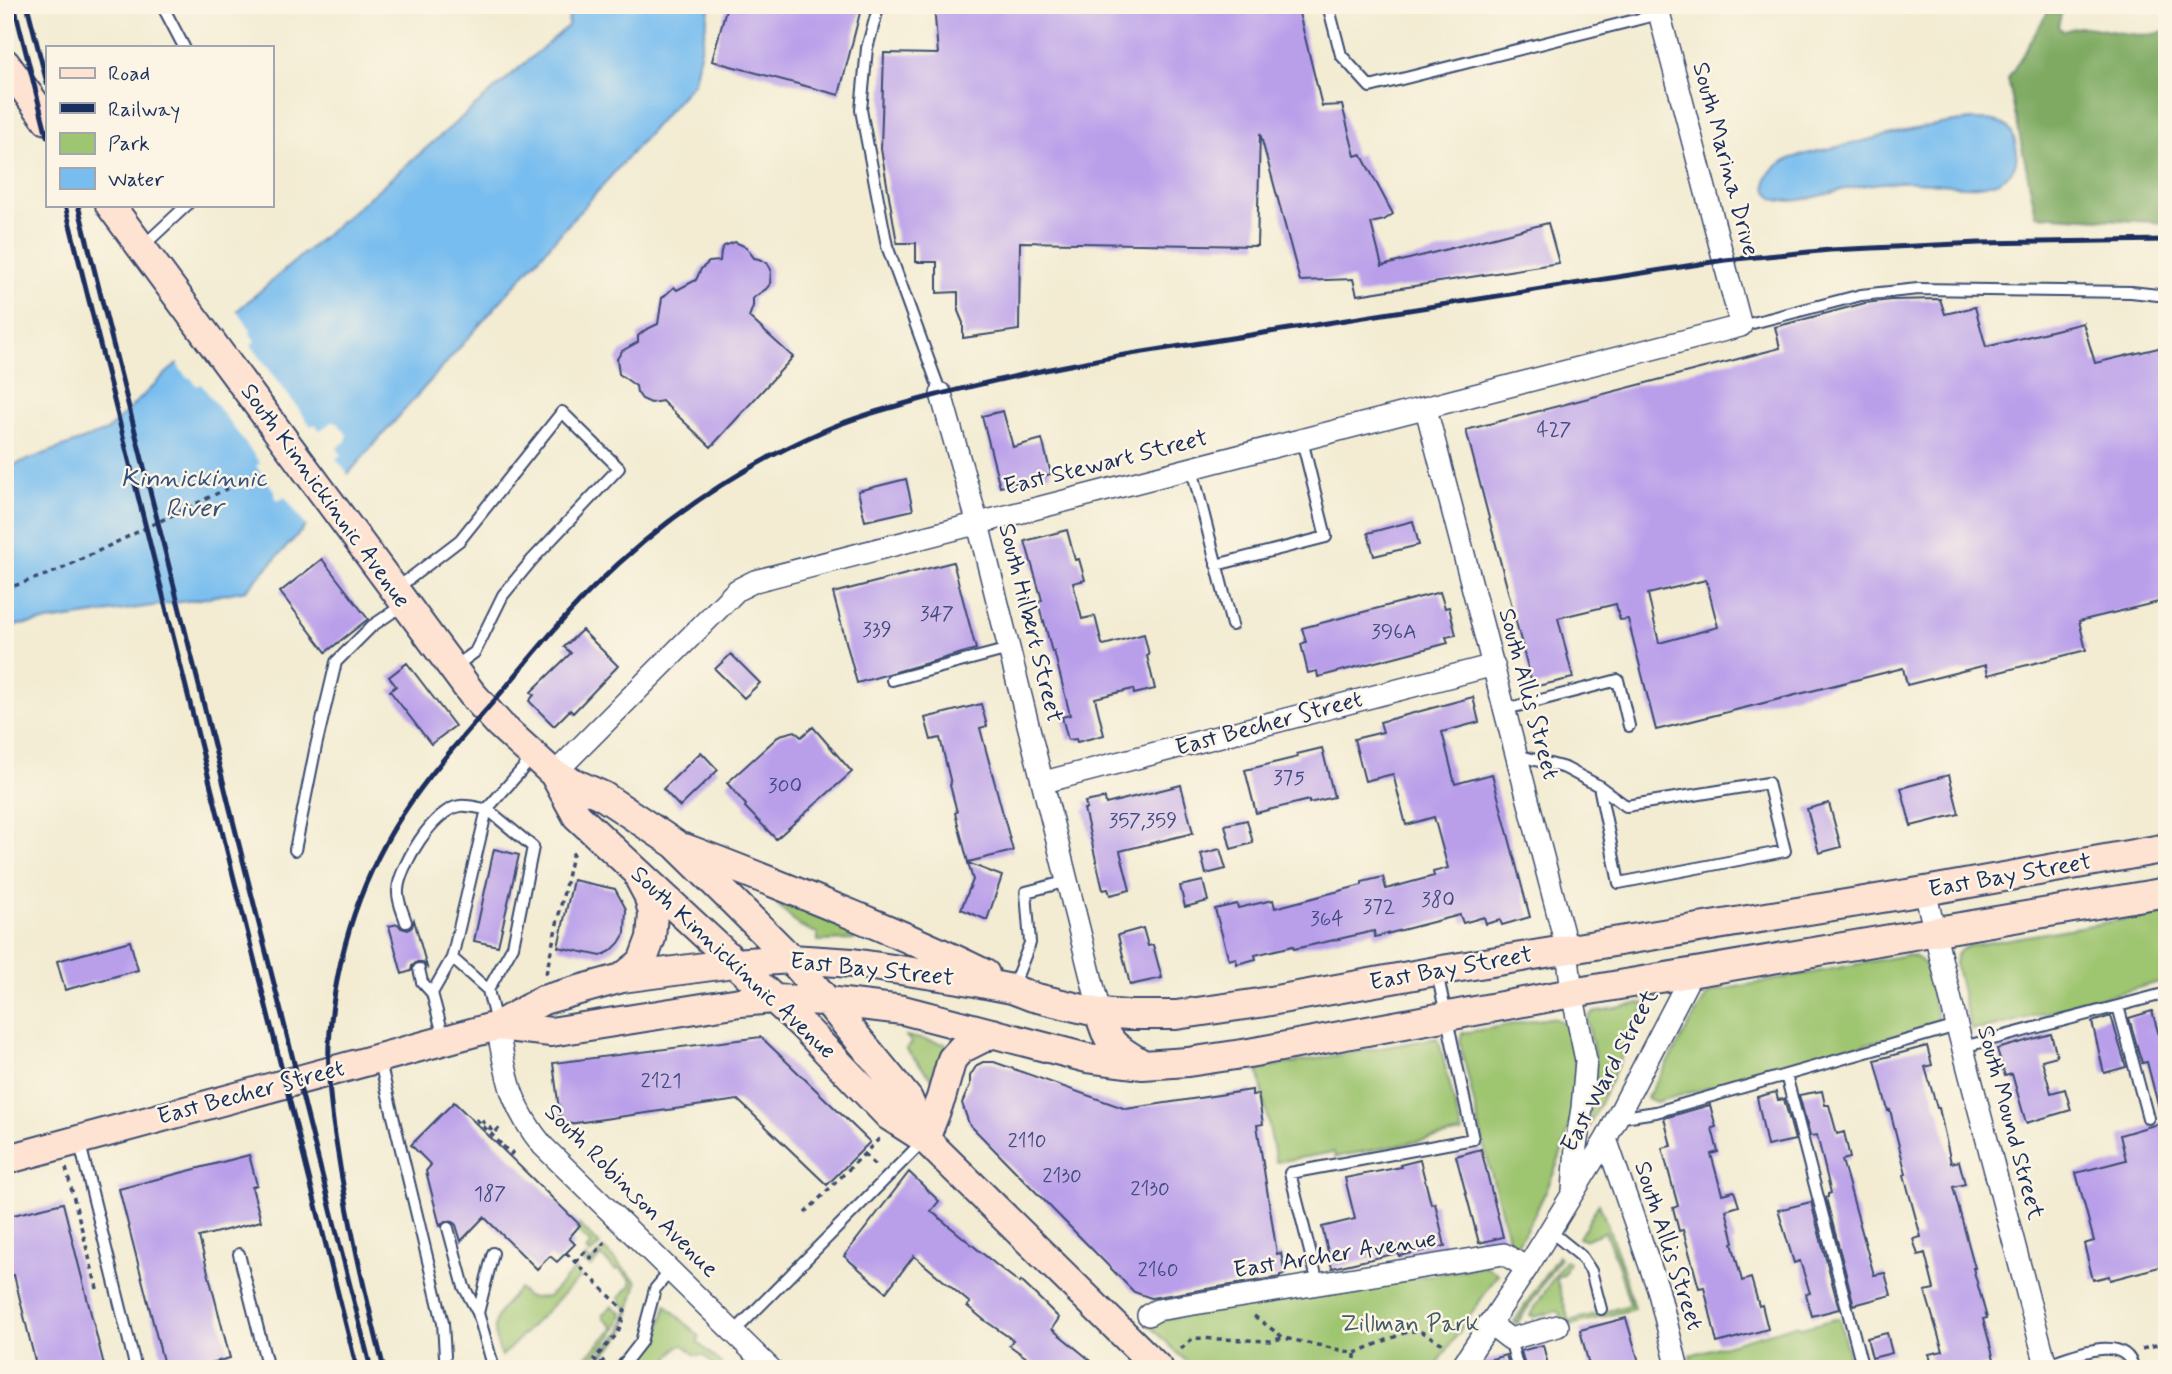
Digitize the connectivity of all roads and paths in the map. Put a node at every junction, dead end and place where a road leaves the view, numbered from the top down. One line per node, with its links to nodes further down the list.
1 (162, 5): 5 (lane)
2 (878, 5): 13 (lane, South Hilbert Street)
3 (1328, 5): 4 (lane)
4 (1658, 10): 12 (street, South Marina Drive)
5 (183, 46)
6 (5, 63): 7 (main road)
7 (46, 119)
8 (111, 206): 10 (main road, South Kinnickinnic Avenue)
9 (186, 206): 10 (lane)
10 (142, 247): 21 (main road, South Kinnickinnic Avenue)
11 (2167, 296): 12 (lane)
12 (1741, 326): 14 (street, East Stewart Street)
13 (941, 394): 18 (street, South Hilbert Street)
14 (1426, 409): 15 (street, East Stewart Street); 24 (street, South Allis Street)
15 (1302, 440): 16 (street, East Stewart Street); 19 (lane)
16 (1192, 469): 18 (street, East Stewart Street); 19 (lane)
17 (251, 477): 20 (path)
18 (978, 524): 23 (street, South Hilbert Street); 30 (street, East Stewart Street)
19 (1216, 565): 22 (lane)
20 (5, 589)
21 (399, 597): 25 (main road, South Kinnickinnic Avenue); 25 (lane); 37 (lane)
22 (1231, 625)
23 (1009, 649): 26 (lane); 31 (street, South Hilbert Street)
24 (1494, 665): 27 (street, South Allis Street); 31 (street, East Becher Street)
25 (453, 668): 30 (main road, South Kinnickinnic Avenue)
26 (892, 680)
27 (1506, 709): 28 (lane); 29 (street, South Allis Street)
28 (1629, 726)
29 (1517, 755): 32 (lane); 45 (street, South Allis Street)
30 (544, 765): 33 (lane); 34 (main road, South Kinnickinnic Avenue); 38 (main road, South Kinnickinnic Avenue)
31 (1044, 782): 39 (street, South Hilbert Street)
32 (1599, 786): 32 (lane)
33 (487, 809): 42 (lane); 46 (lane); 55 (lane)
34 (675, 845): 47 (main road, South Kinnickinnic Avenue); 54 (main road)
35 (583, 846): 53 (path)
36 (2167, 848): 40 (main road, East Bay Street)
37 (295, 850)
38 (636, 871): 48 (main road, South Kinnickinnic Avenue); 52 (main road)
39 (1068, 881): 54 (lane); 62 (street, South Hilbert Street)
40 (1924, 891): 43 (main road, East Bay Street); 44 (street, South Mound Street)
41 (2167, 892): 44 (main road, East Bay Street)
42 (406, 922)
43 (1685, 931): 45 (main road, East Bay Street); 51 (main road)
44 (1935, 933): 51 (main road, East Bay Street); 65 (street, South Mound Street)
45 (1567, 948): 50 (main road, East Bay Street); 57 (street, South Allis Street)
46 (452, 958): 55 (lane); 56 (lane)
47 (791, 959): 48 (main road, East Bay Street); 54 (main road, East Bay Street); 60 (main road, South Kinnickinnic Avenue)
48 (734, 963): 52 (main road, East Becher Street); 59 (main road, South Kinnickinnic Avenue)
49 (419, 970): 56 (lane)
50 (1436, 971): 62 (main road, East Bay Street); 63 (lane)
51 (1692, 973): 57 (main road, East Bay Street); 72 (street, East Ward Street)
52 (622, 978): 64 (main road, East Becher Street)
53 (545, 979)
54 (1012, 989): 62 (main road, East Bay Street)
55 (488, 990): 64 (lane)
56 (432, 993): 67 (lane)
57 (1572, 993): 63 (main road, East Bay Street); 81 (street, East Ward Street)
58 (2167, 993): 61 (lane)
59 (773, 999): 60 (main road, East Bay Street); 64 (main road, East Becher Street); 76 (main road, South Kinnickinnic Avenue)
60 (827, 1001): 66 (main road, East Bay Street); 76 (main road, South Kinnickinnic Avenue)
61 (2118, 1006): 68 (lane); 73 (lane)
62 (1100, 1013): 70 (main road)
63 (1446, 1017): 70 (main road, East Bay Street); 92 (lane)
64 (497, 1026): 67 (main road, East Becher Street); 91 (street, South Robinson Avenue)
65 (1957, 1026): 68 (street, South Mound Street); 71 (lane)
66 (993, 1033): 70 (main road, East Bay Street); 76 (main road)
67 (445, 1041): 69 (main road, East Becher Street)
68 (1963, 1047): 110 (street, South Mound Street)
69 (379, 1057): 78 (main road, East Becher Street); 108 (lane)
70 (1143, 1065)
71 (1786, 1076): 72 (lane); 121 (lane)
72 (1617, 1118): 77 (street, East Ward Street)
73 (2148, 1118)
74 (499, 1128): 79 (path)
75 (881, 1137): 82 (path)
76 (925, 1139): 100 (lane); 116 (main road, South Kinnickinnic Avenue)
77 (1606, 1139): 81 (street, East Ward Street); 120 (street, South Allis Street)
78 (70, 1143): 80 (main road, East Becher Street); 94 (path); 111 (lane)
79 (514, 1150)
80 (5, 1160)
81 (1573, 1192): 84 (street, East Ward Street)
82 (805, 1213)
83 (448, 1228): 96 (lane)
84 (1550, 1231): 90 (street, East Ward Street); 95 (lane)
85 (606, 1242): 89 (path)
86 (566, 1253): 89 (path)
87 (239, 1254): 112 (lane)
88 (493, 1254): 96 (lane)
89 (575, 1262): 109 (path)
90 (1527, 1268): 92 (street, East Archer Avenue); 98 (street, East Ward Street)
91 (671, 1270): 100 (street, South Robinson Avenue); 114 (lane)
92 (1318, 1283): 93 (street, East Archer Avenue)
93 (1236, 1297): 97 (street, East Archer Avenue); 101 (path)
94 (101, 1303)
95 (1601, 1309)
96 (478, 1313): 113 (lane)
97 (1148, 1315)
98 (1489, 1324): 102 (street); 118 (street, East Ward Street)
99 (1558, 1326): 102 (street)
100 (734, 1332): 115 (street, South Robinson Avenue)
101 (1284, 1338): 105 (path); 106 (path)
102 (1510, 1339): 119 (lane)
103 (2167, 1342): 107 (path)
104 (1445, 1345): 106 (path)
105 (1181, 1349)
106 (1355, 1353): 117 (path)
107 (2125, 1353): 110 (lane); 122 (lane)
108 (445, 1356)
109 (608, 1356)
110 (2046, 1366)
111 (136, 1369)
112 (268, 1369)
113 (494, 1369)
114 (620, 1369)
115 (771, 1369)
116 (1159, 1369)
117 (1355, 1369)
118 (1460, 1369)
119 (1518, 1369)
120 (1678, 1369)
121 (1863, 1369)
122 (2134, 1369)

